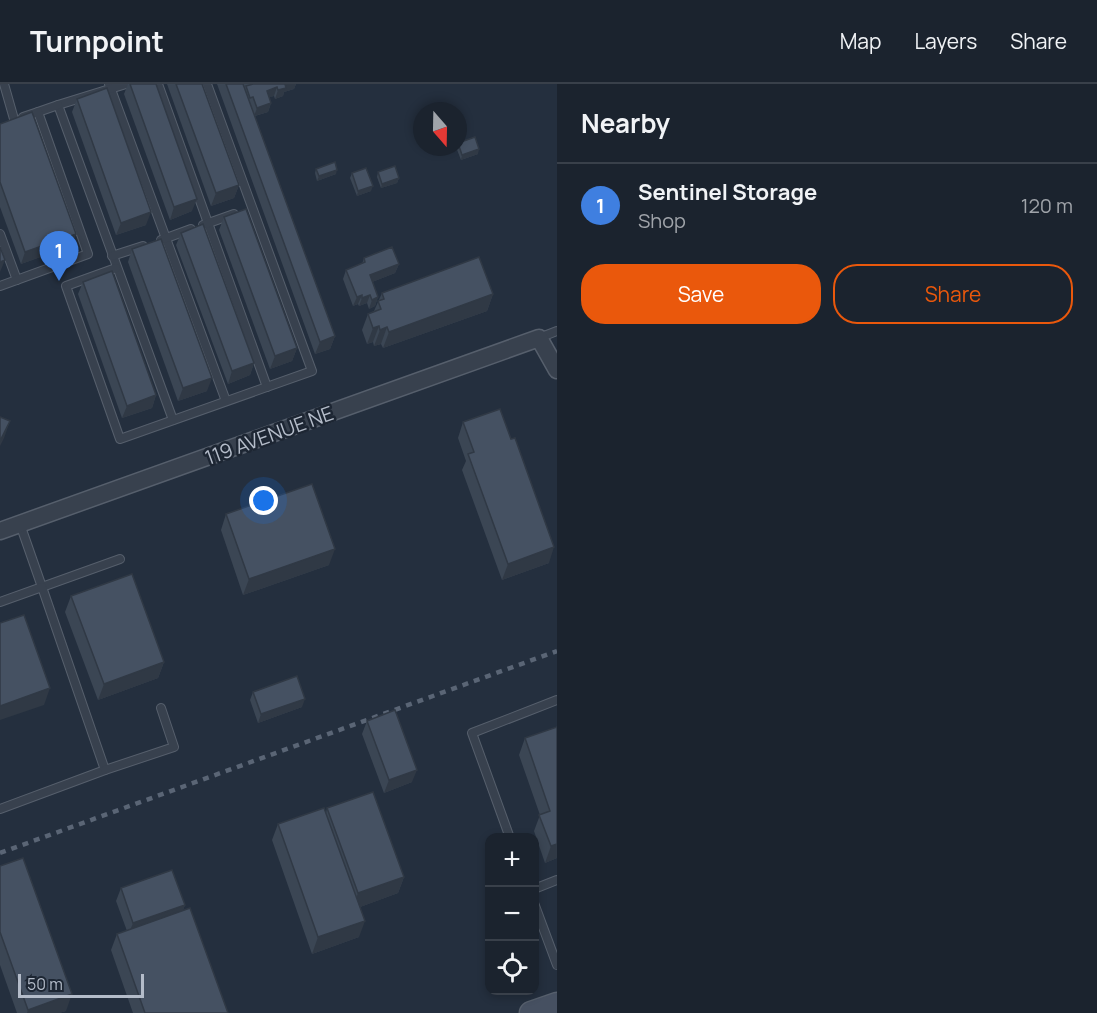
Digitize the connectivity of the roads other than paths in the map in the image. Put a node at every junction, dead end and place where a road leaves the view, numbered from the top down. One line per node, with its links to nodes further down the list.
1 (4, 84): 7 (lane)
2 (126, 84): 5 (lane)
3 (158, 84): 9 (lane)
4 (207, 84): 8 (lane)
5 (110, 87): 6 (lane); 11 (lane)
6 (58, 105): 7 (lane); 12 (lane)
7 (38, 112): 14 (lane)
8 (252, 208): 9 (lane); 19 (lane)
9 (209, 223): 11 (lane); 19 (lane)
10 (0, 234): 14 (lane)
11 (165, 238): 12 (lane); 20 (lane)
12 (112, 256): 13 (lane)
13 (116, 268): 21 (lane); 21 (lane)
14 (17, 280): 15 (lane)
15 (0, 286)
16 (557, 331): 17 (lane)
17 (539, 338): 18 (street); 22 (street, 119 AVENUE NE)
18 (554, 360)
19 (267, 387): 20 (lane)
20 (226, 401): 21 (lane)
21 (173, 420)
22 (20, 524): 23 (street, 119 AVENUE NE); 25 (lane)
23 (0, 531)
24 (120, 559): 25 (lane)
25 (42, 587): 26 (lane); 29 (lane)
26 (0, 602)
27 (557, 700): 31 (lane)
28 (160, 708): 29 (lane)
29 (105, 770): 30 (lane)
30 (0, 809)
31 (509, 833)
32 (557, 880): 33 (lane)
33 (539, 887)
34 (539, 914): 35 (lane)
35 (554, 948): 36 (lane)
36 (557, 965)
37 (557, 1004): 38 (street)
38 (531, 1013)

